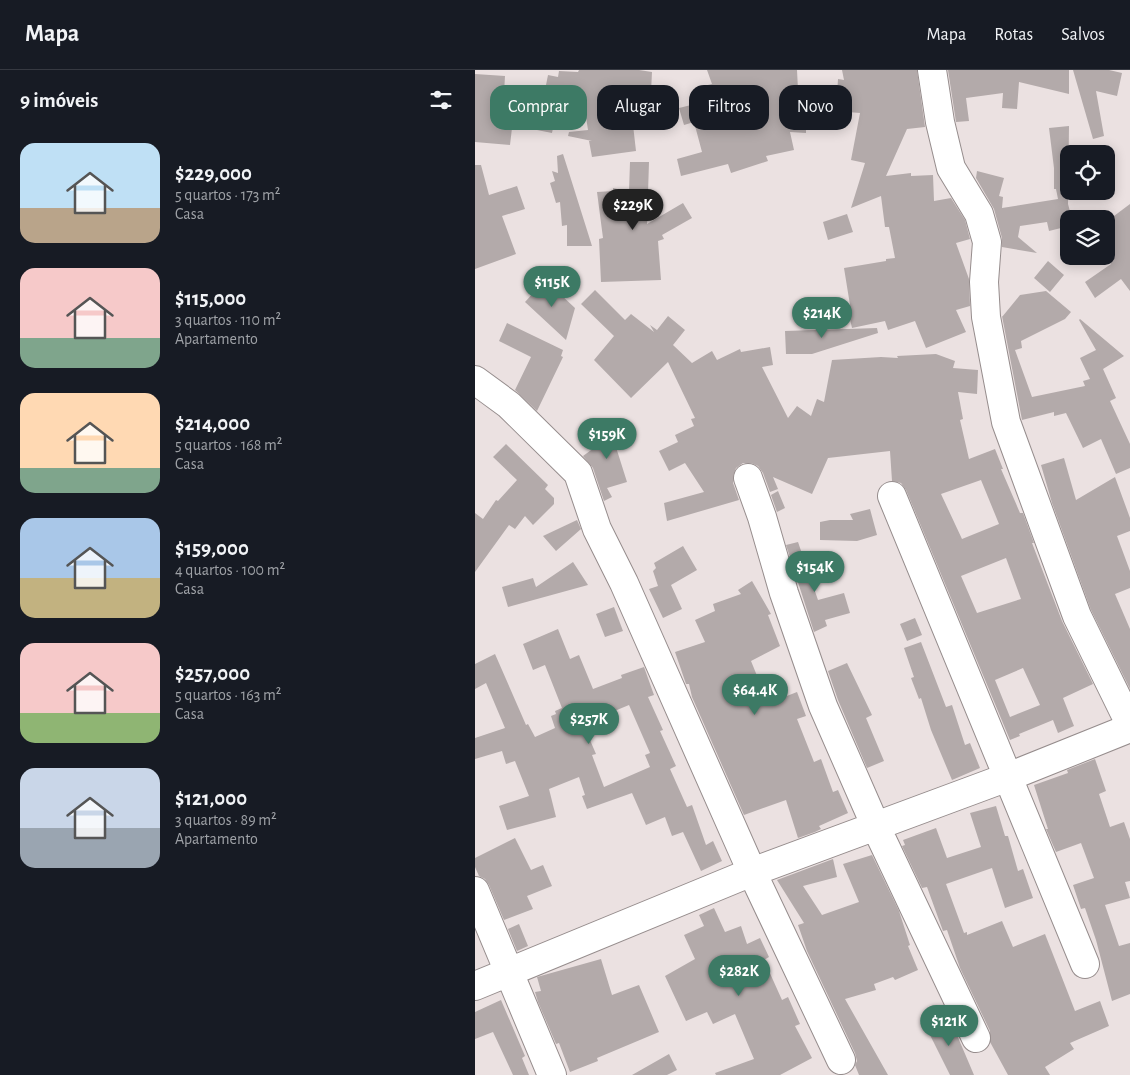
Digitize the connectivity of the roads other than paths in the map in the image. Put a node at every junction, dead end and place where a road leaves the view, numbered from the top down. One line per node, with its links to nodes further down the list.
1 (932, 70): 5 (street)
2 (475, 380): 9 (street)
3 (748, 478): 8 (street)
4 (892, 496): 7 (street)
5 (1130, 724)
6 (1130, 728): 7 (street)
7 (1008, 777): 8 (street); 11 (street)
8 (876, 827): 9 (street); 14 (street)
9 (752, 872): 12 (street); 15 (street)
10 (475, 891): 12 (street)
11 (1085, 964)
12 (509, 972): 13 (street); 16 (street)
13 (475, 986)
14 (976, 1038)
15 (841, 1060)
16 (552, 1075)

